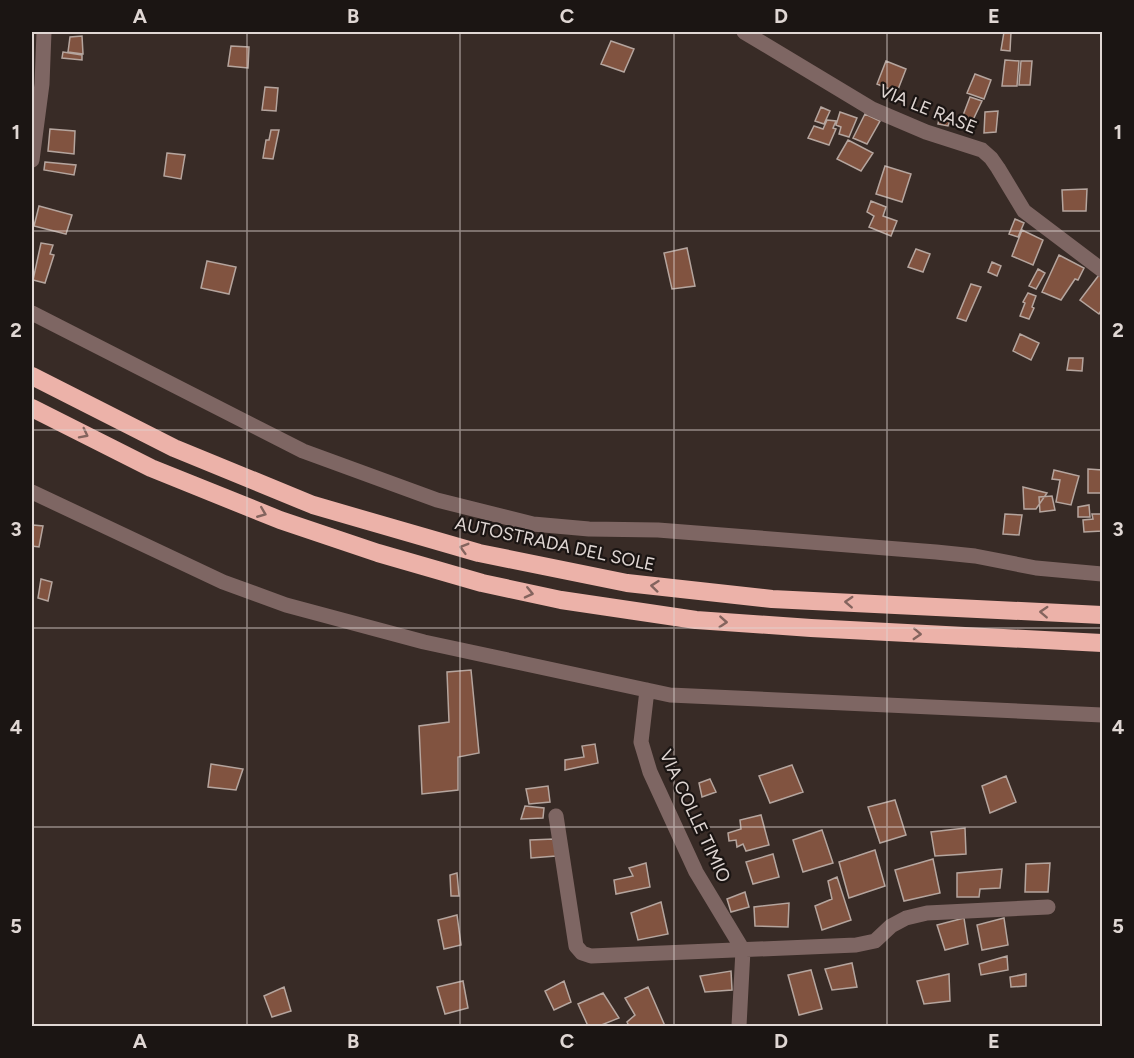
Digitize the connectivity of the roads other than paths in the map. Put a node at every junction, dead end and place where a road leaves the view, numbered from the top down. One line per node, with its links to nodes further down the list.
1 (44, 32): 3 (street)
2 (744, 32): 4 (street, VIA LE RASE)
3 (32, 160)
4 (1102, 270)
5 (32, 313): 9 (street)
6 (32, 376): 10 (highway, AUTOSTRADA DEL SOLE, one-way to 6)
7 (32, 408): 11 (highway, one-way to 11)
8 (32, 492): 12 (street)
9 (1102, 574)
10 (1102, 615)
11 (1102, 643)
12 (647, 690): 13 (street); 16 (street, VIA COLLE TIMIO)
13 (1102, 715)
14 (555, 816): 16 (street)
15 (1048, 907): 16 (street)
16 (742, 950): 17 (street)
17 (740, 1026)

